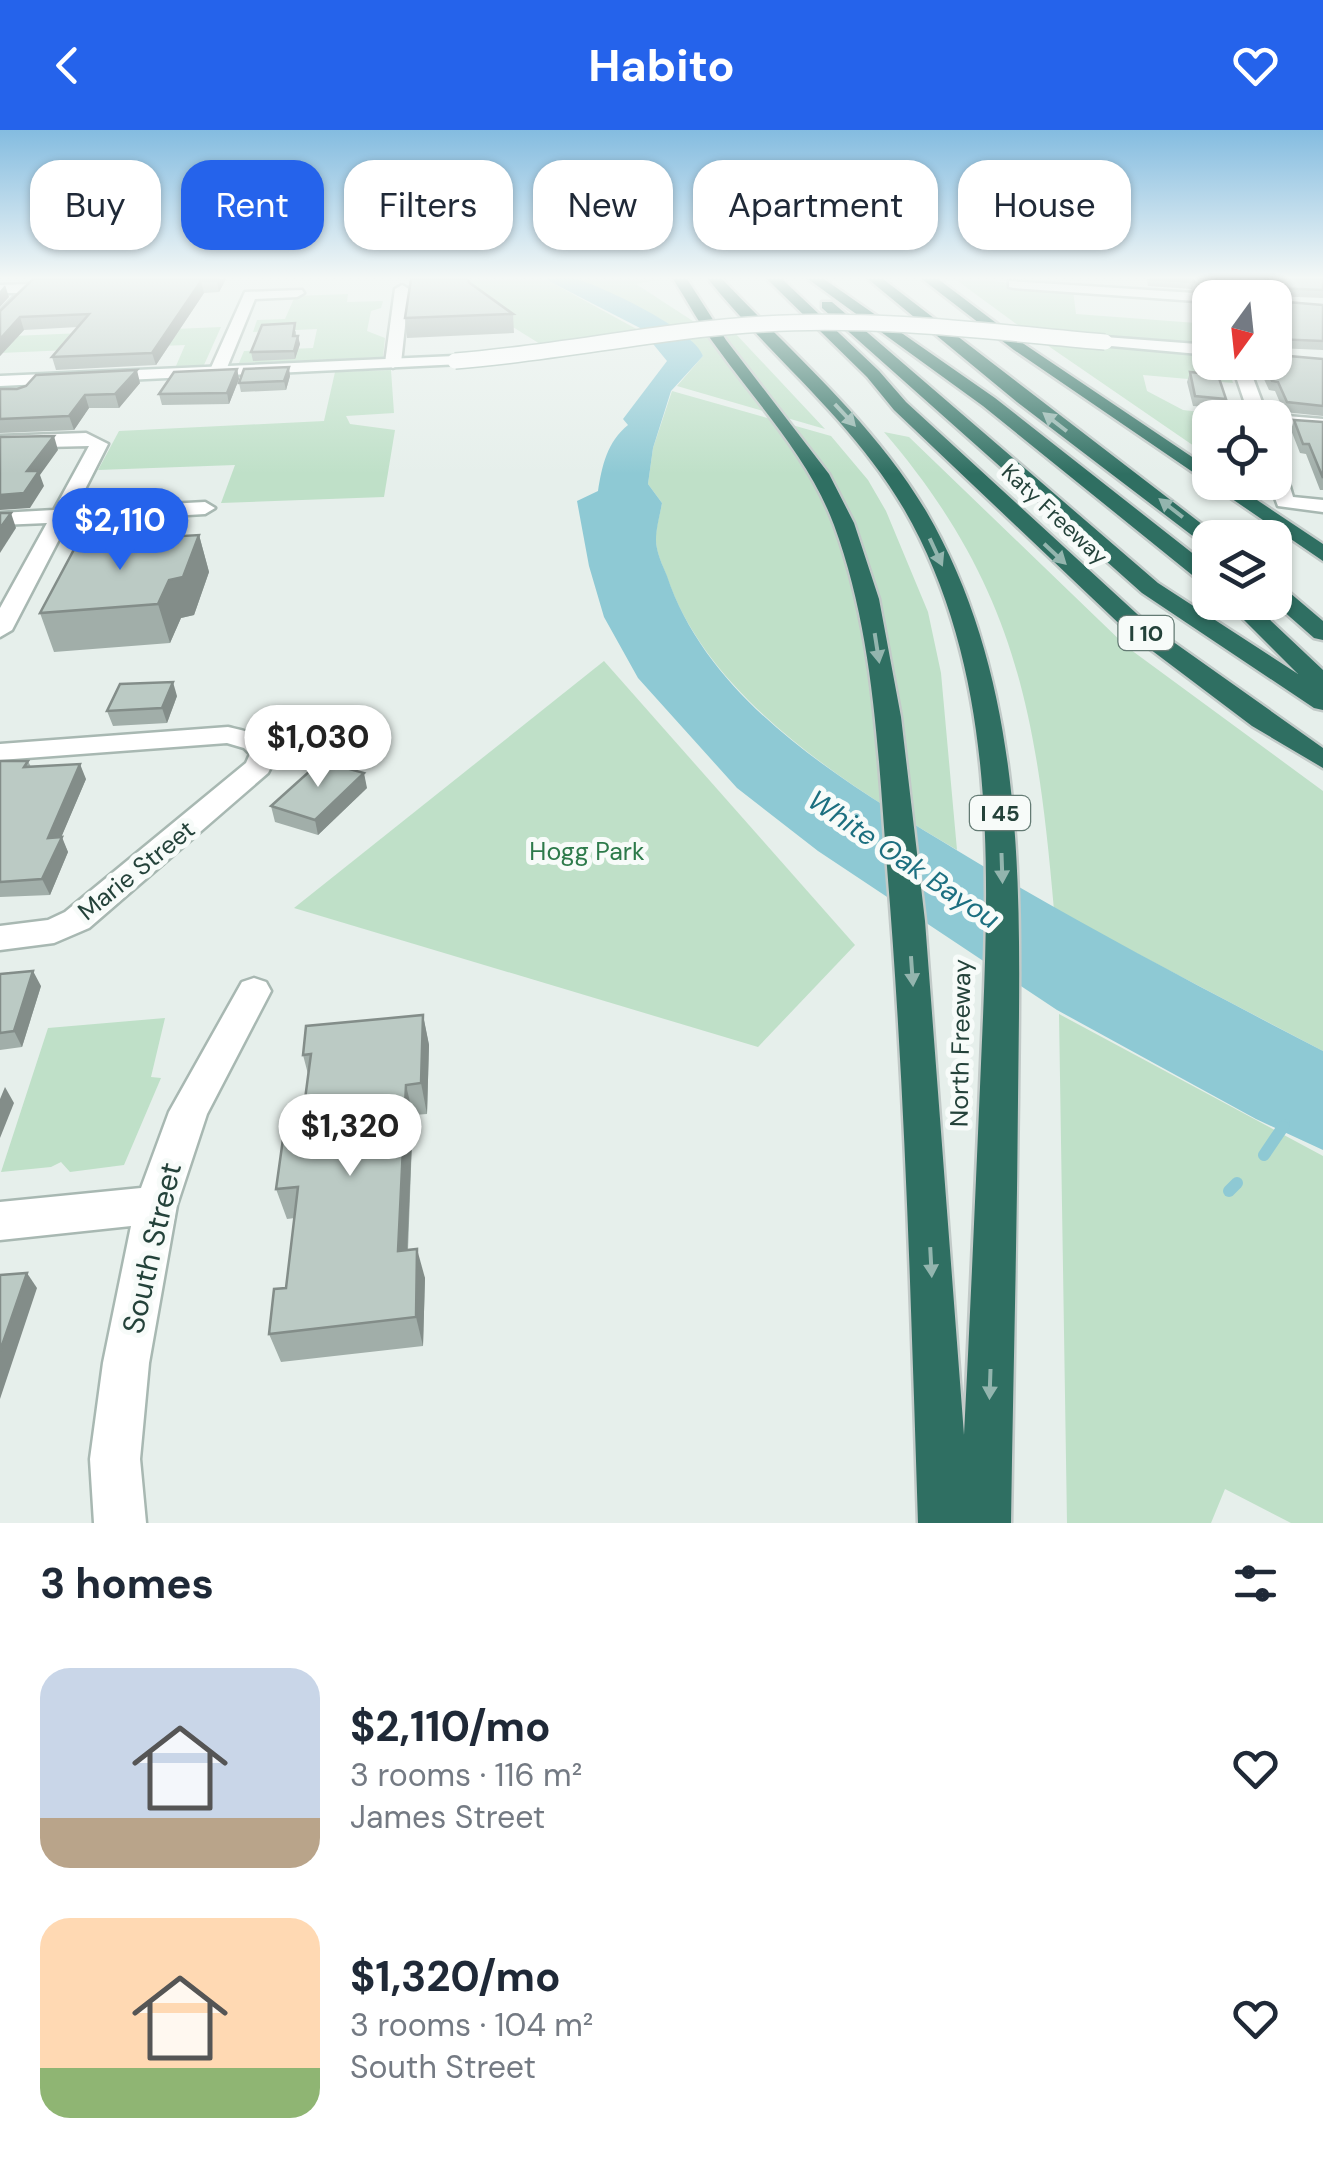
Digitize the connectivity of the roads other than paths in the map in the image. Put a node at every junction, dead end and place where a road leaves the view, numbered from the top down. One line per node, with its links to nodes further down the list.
1 (229, 344): 17 (street)
2 (395, 344): 16 (street)
3 (590, 344): 16 (street, bridge)
4 (722, 344): 46 (highway, one-way to 46)
5 (777, 344): 47 (highway, North Freeway / I 45, one-way to 47)
6 (840, 344): 40 (highway, Katy Freeway / I 10, one-way to 40)
7 (872, 344): 38 (highway)
8 (905, 344): 32 (highway)
9 (937, 344): 19 (highway)
10 (956, 344): 19 (highway)
11 (1014, 344): 14 (highway)
12 (1015, 344): 14 (highway)
13 (1131, 344): 15 (street, bridge)
14 (1019, 347): 23 (highway)
15 (1192, 349)
16 (393, 363): 17 (street)
17 (218, 370): 18 (street)
18 (0, 381)
19 (1023, 398): 30 (highway, one-way to 19)
20 (1292, 421): 21 (street)
21 (1323, 424)
22 (0, 442): 28 (street)
23 (1192, 465)
24 (1243, 500): 31 (highway)
25 (1284, 500): 26 (street)
26 (1323, 506)
27 (205, 508): 28 (street)
28 (64, 516): 29 (street); 35 (street)
29 (0, 520)
30 (1192, 524)
31 (1323, 554)
32 (1192, 563)
33 (1292, 607): 36 (highway)
34 (1257, 620): 37 (highway)
35 (2, 622)
36 (1323, 633)
37 (1323, 684)
38 (1323, 702)
39 (0, 752): 41 (street, Marie Street)
40 (1323, 760)
41 (0, 938)
42 (254, 991): 43 (street, South Street)
43 (156, 1206): 44 (street); 45 (street, South Street)
44 (0, 1221)
45 (120, 1523)
46 (944, 1523)
47 (984, 1523)

